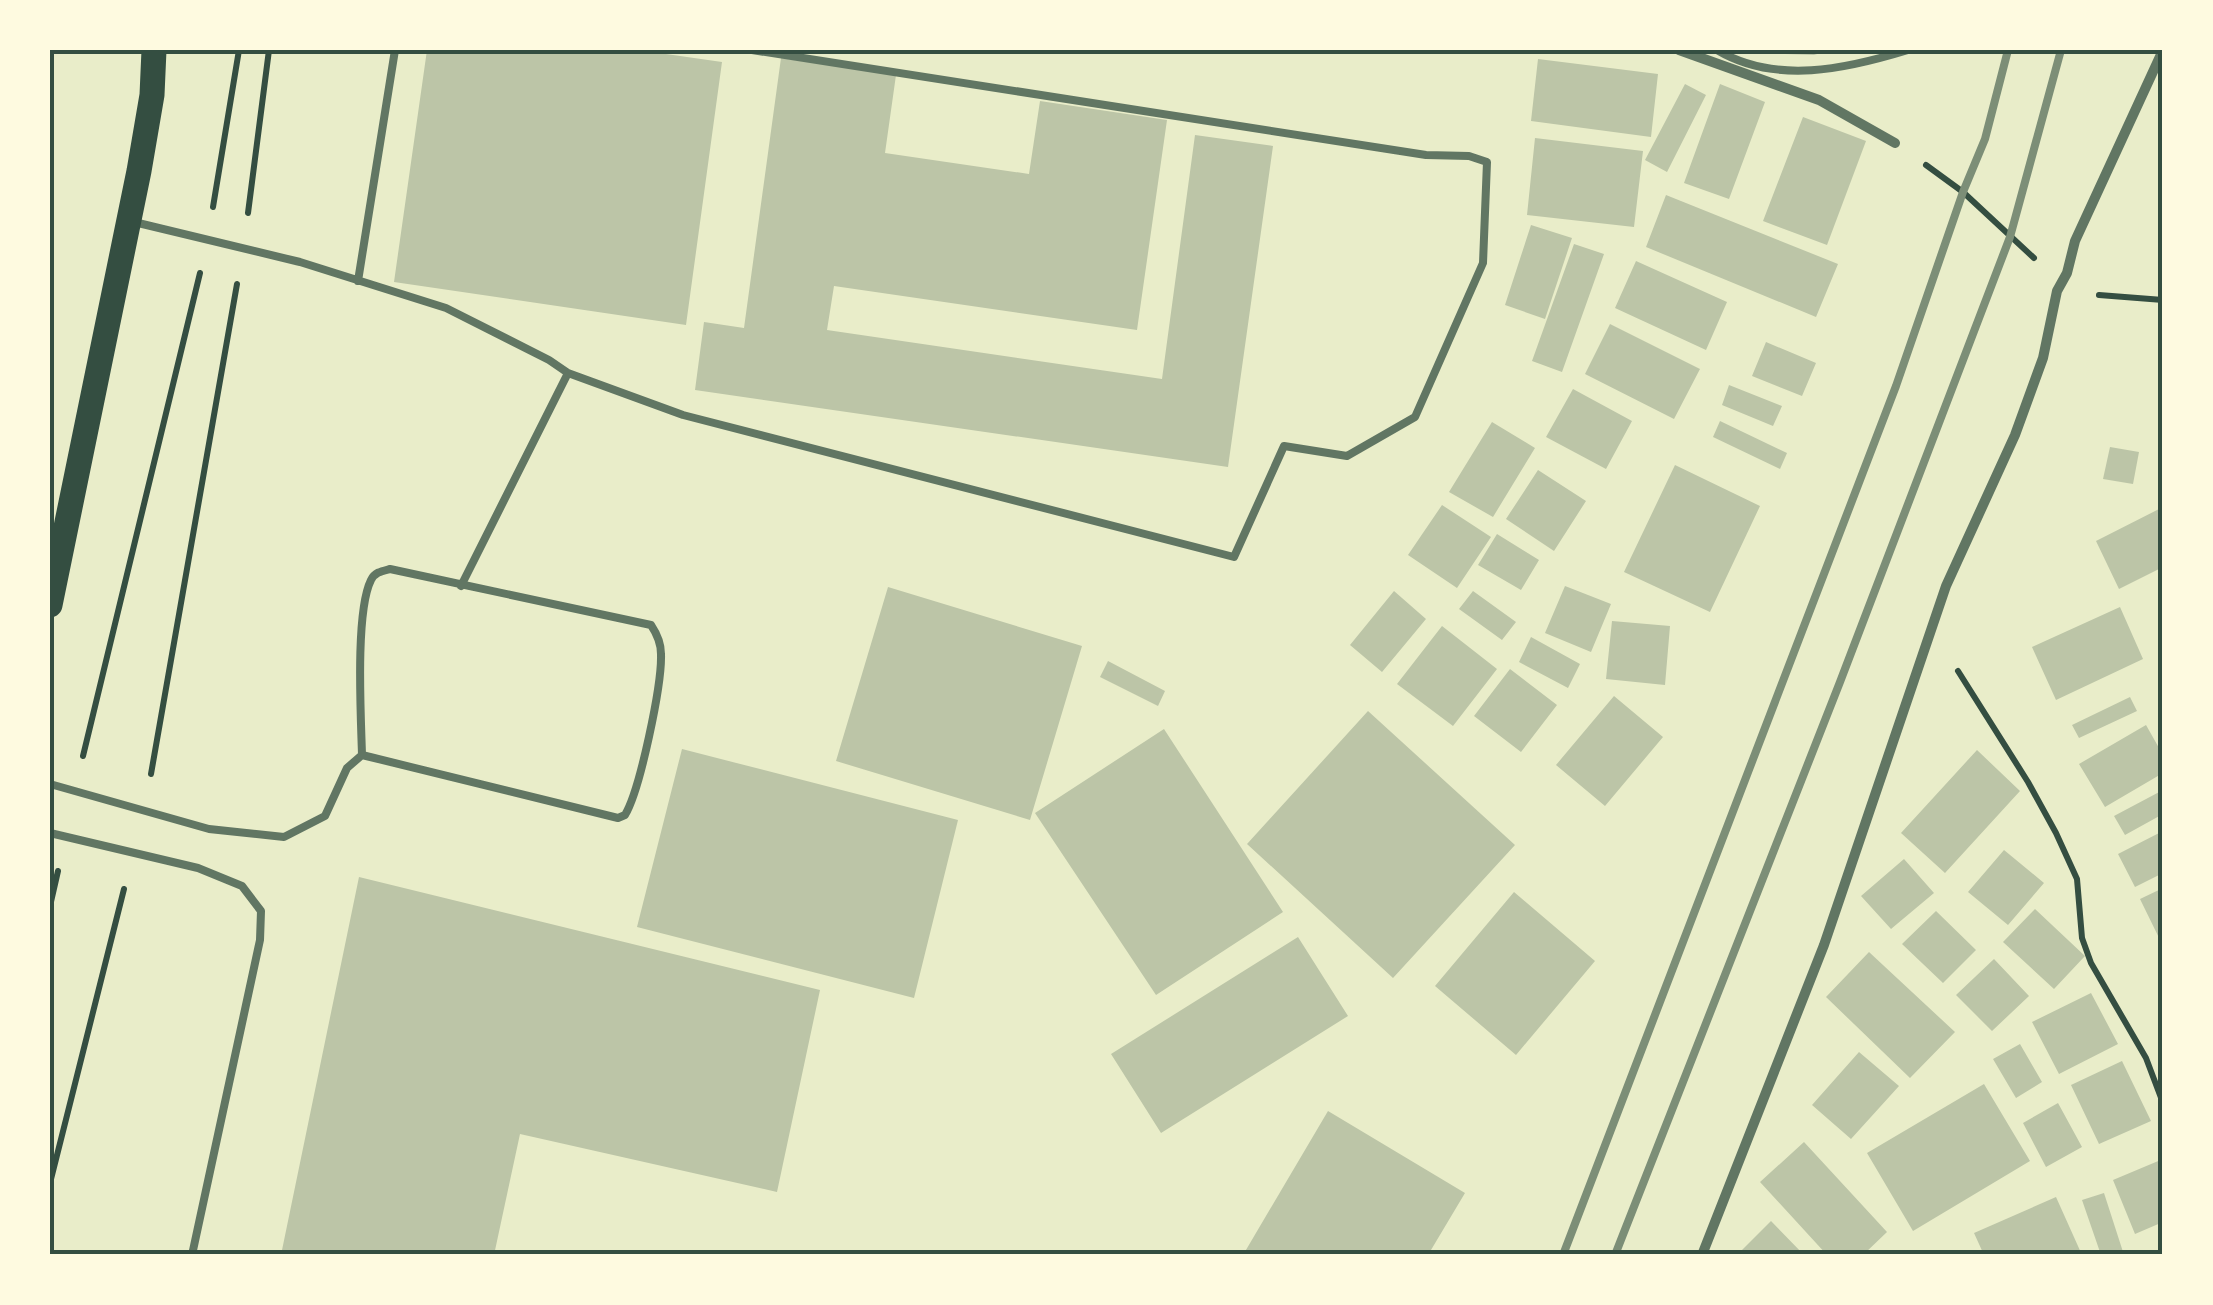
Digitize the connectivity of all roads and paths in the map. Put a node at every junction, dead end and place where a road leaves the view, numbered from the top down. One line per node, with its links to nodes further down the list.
1 (154, 50): 11 (main road)
2 (239, 50): 12 (path)
3 (269, 50): 13 (path)
4 (395, 50): 14 (lane)
5 (752, 50): 17 (lane)
6 (1678, 50): 10 (street)
7 (1717, 50): 8 (lane)
8 (1908, 50)
9 (2163, 50): 15 (street)
10 (1895, 142): 15 (path)
11 (129, 220): 12 (lane); 19 (main road)
12 (208, 242): 13 (lane); 23 (path)
13 (244, 248): 14 (lane); 24 (path)
14 (358, 280): 17 (lane)
15 (2058, 291): 16 (path); 20 (street)
16 (2163, 300)
17 (568, 374): 18 (lane)
18 (461, 586): 21 (lane); 21 (lane)
19 (50, 604)
20 (1934, 626): 29 (path); 32 (street)
21 (362, 755): 24 (lane)
22 (50, 784): 23 (lane)
23 (75, 791): 24 (lane)
24 (144, 811)
25 (50, 833): 26 (lane)
26 (65, 836): 27 (lane); 28 (path)
27 (133, 852): 30 (path); 31 (lane)
28 (50, 906)
29 (2163, 1103)
30 (50, 1183)
31 (192, 1255)
32 (1702, 1255)

